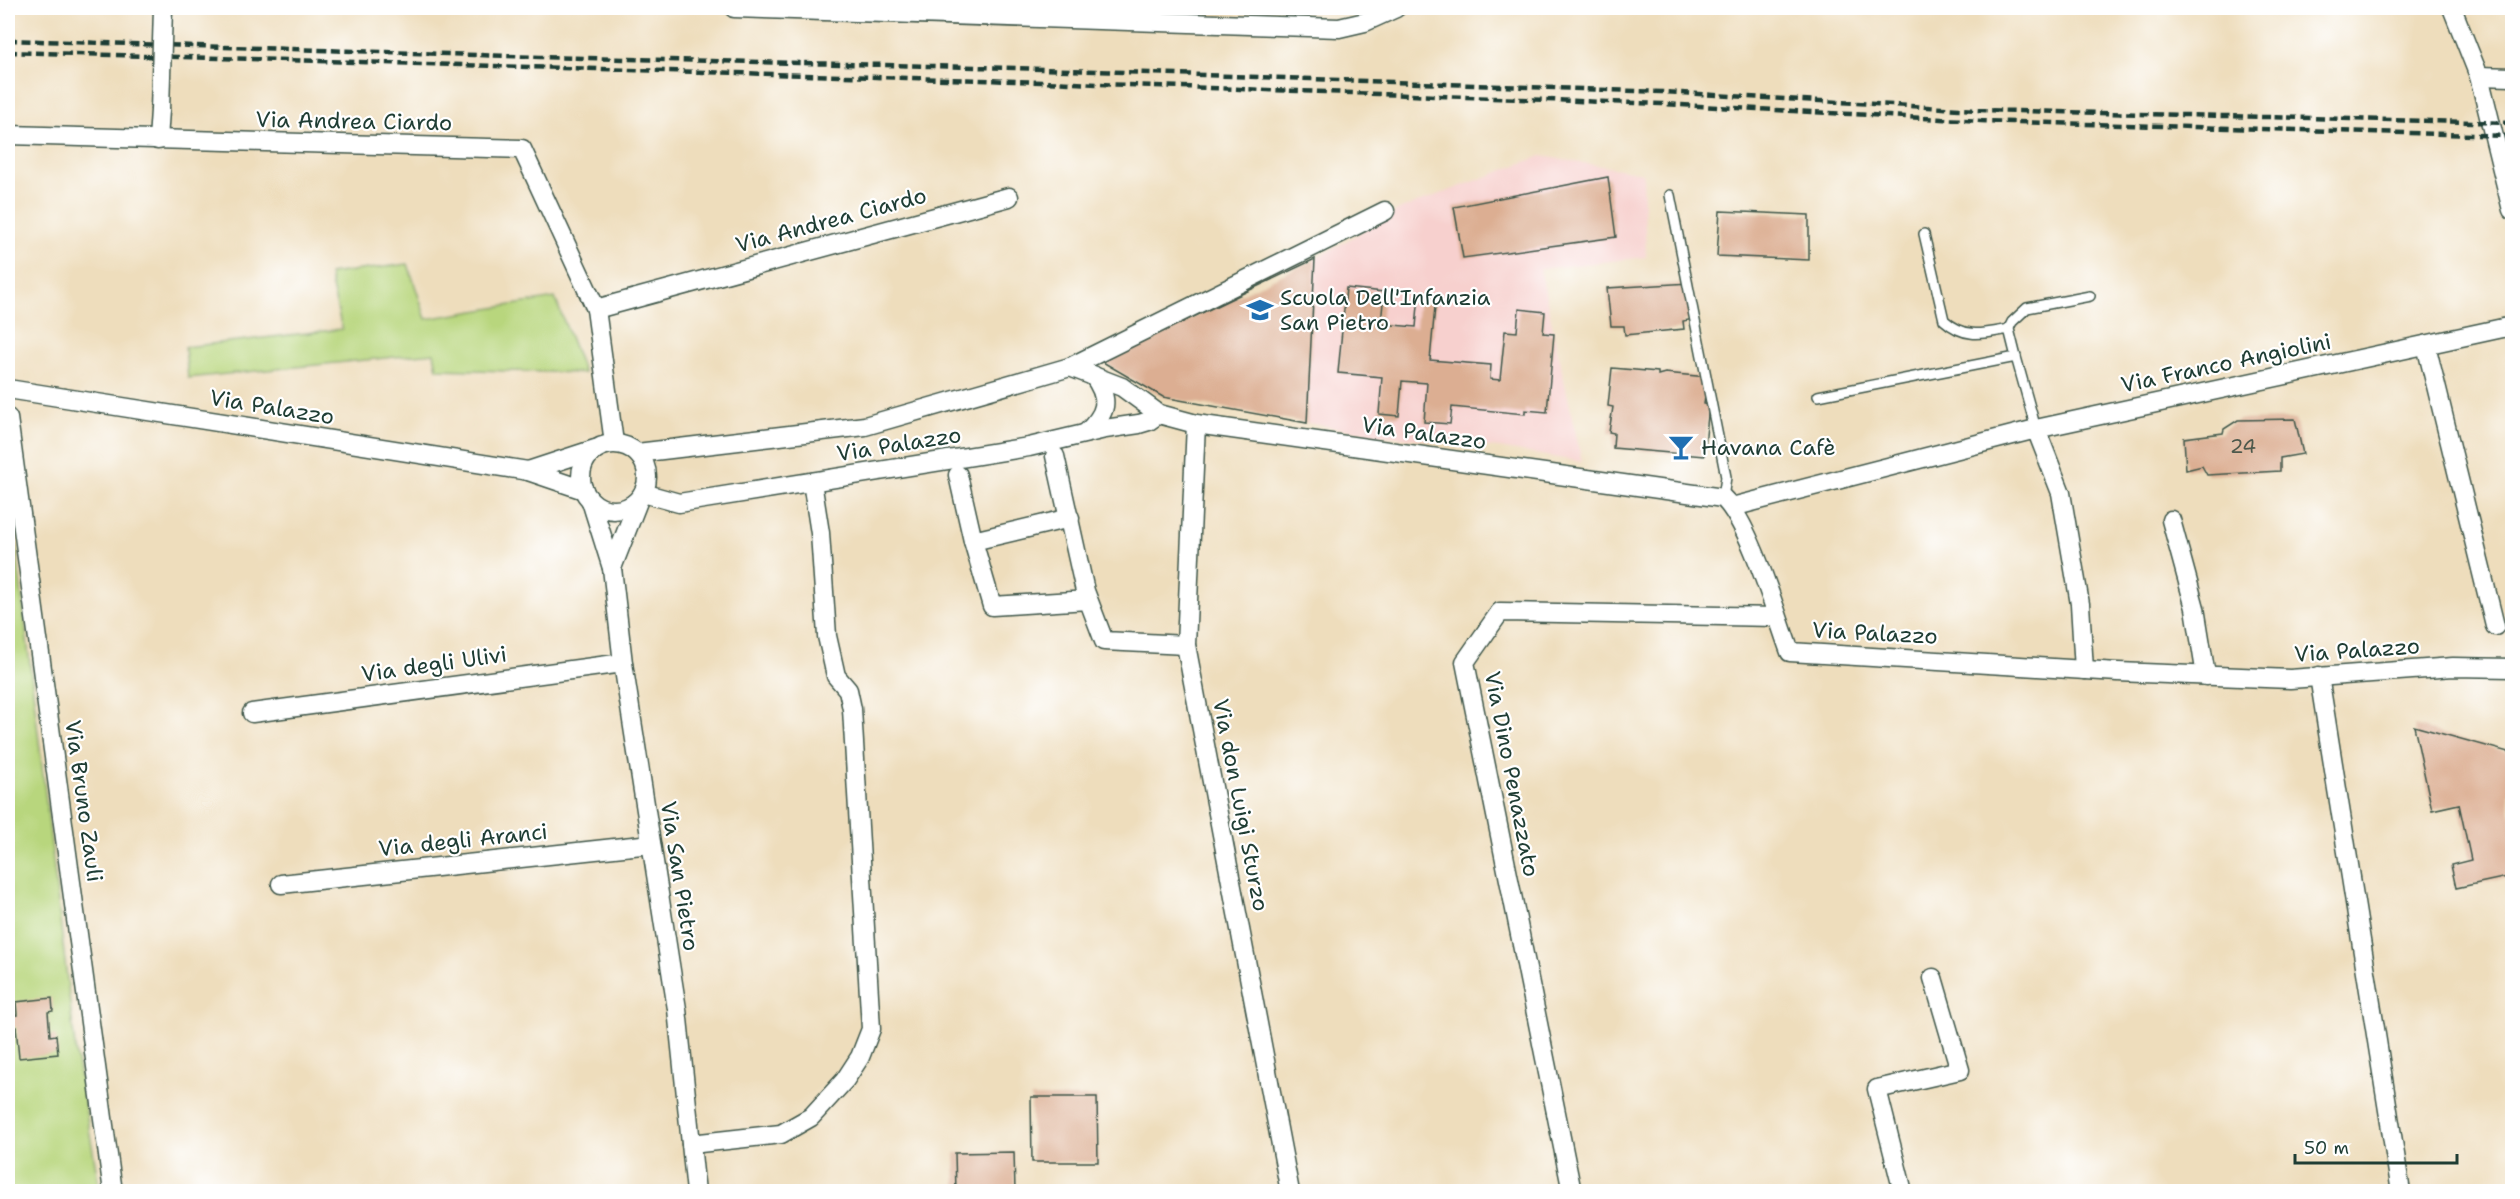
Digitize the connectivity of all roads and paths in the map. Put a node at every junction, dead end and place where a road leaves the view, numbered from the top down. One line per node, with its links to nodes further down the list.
1 (164, 8): 8 (street, bridge)
2 (734, 8): 3 (street)
3 (1396, 8)
4 (2452, 8): 5 (street)
5 (2479, 76): 6 (street); 11 (street)
6 (2512, 77)
7 (8, 135): 8 (street, Via Andrea Ciardo)
8 (158, 140): 15 (street, Via Andrea Ciardo)
9 (1670, 195): 38 (lane)
10 (1009, 197): 15 (street, Via Andrea Ciardo)
11 (2512, 210)
12 (1385, 211): 20 (street)
13 (1924, 234): 17 (lane)
14 (2090, 296): 17 (lane)
15 (596, 309): 29 (street, Via Andrea Ciardo)
16 (2512, 326): 18 (street, Via Franco Angiolini)
17 (2008, 330): 19 (lane)
18 (2426, 345): 27 (street, Via Franco Angiolini); 45 (street)
19 (2016, 357): 23 (lane); 27 (lane)
20 (1070, 367): 21 (street); 31 (street)
21 (1093, 375): 24 (street); 28 (street)
22 (8, 389): 33 (street, Via Palazzo)
23 (1818, 396)
24 (1159, 414): 26 (street, Via Palazzo); 28 (street, Via Palazzo)
25 (8, 418): 57 (street, Via Bruno Zauli)
26 (1196, 424): 38 (street, Via Palazzo); 46 (street, Via don Luigi Sturzo)
27 (2036, 429): 38 (street, Via Franco Angiolini); 49 (street)
28 (1086, 433): 35 (street, Via Palazzo)
29 (614, 443): 30 (street); 31 (street)
30 (596, 449): 33 (street, Via Palazzo); 36 (street)
31 (637, 453): 37 (street)
32 (1055, 456): 39 (street)
33 (528, 471): 36 (street, Via Palazzo)
34 (958, 475): 41 (street)
35 (813, 482): 37 (street, Via Palazzo); 56 (street)
36 (587, 495): 37 (street); 42 (street, Via San Pietro)
37 (641, 496): 42 (street, Via San Pietro)
38 (1728, 503): 44 (street, Via Palazzo)
39 (1070, 518): 41 (street); 43 (street)
40 (2171, 520): 50 (street)
41 (973, 541): 43 (street)
42 (612, 568): 47 (street, Via San Pietro)
43 (1088, 600): 46 (street)
44 (1777, 617): 49 (street, Via Palazzo); 60 (street, Via Dino Penazzato)
45 (2495, 626)
46 (1186, 645): 59 (street, Via don Luigi Sturzo)
47 (623, 663): 52 (street, Via degli Ulivi); 53 (street, Via San Pietro)
48 (2512, 668): 51 (street, Via Palazzo)
49 (2084, 669): 50 (street, Via Palazzo)
50 (2206, 676): 51 (street, Via Palazzo)
51 (2319, 676): 62 (street)
52 (252, 713)
53 (651, 844): 54 (street, Via degli Aranci); 56 (street, Via San Pietro)
54 (281, 884)
55 (1933, 978): 61 (street)
56 (691, 1144): 58 (street, Via San Pietro)
57 (113, 1191)
58 (696, 1191)
59 (1290, 1191)
60 (1572, 1191)
61 (1903, 1191)
62 (2401, 1191)

